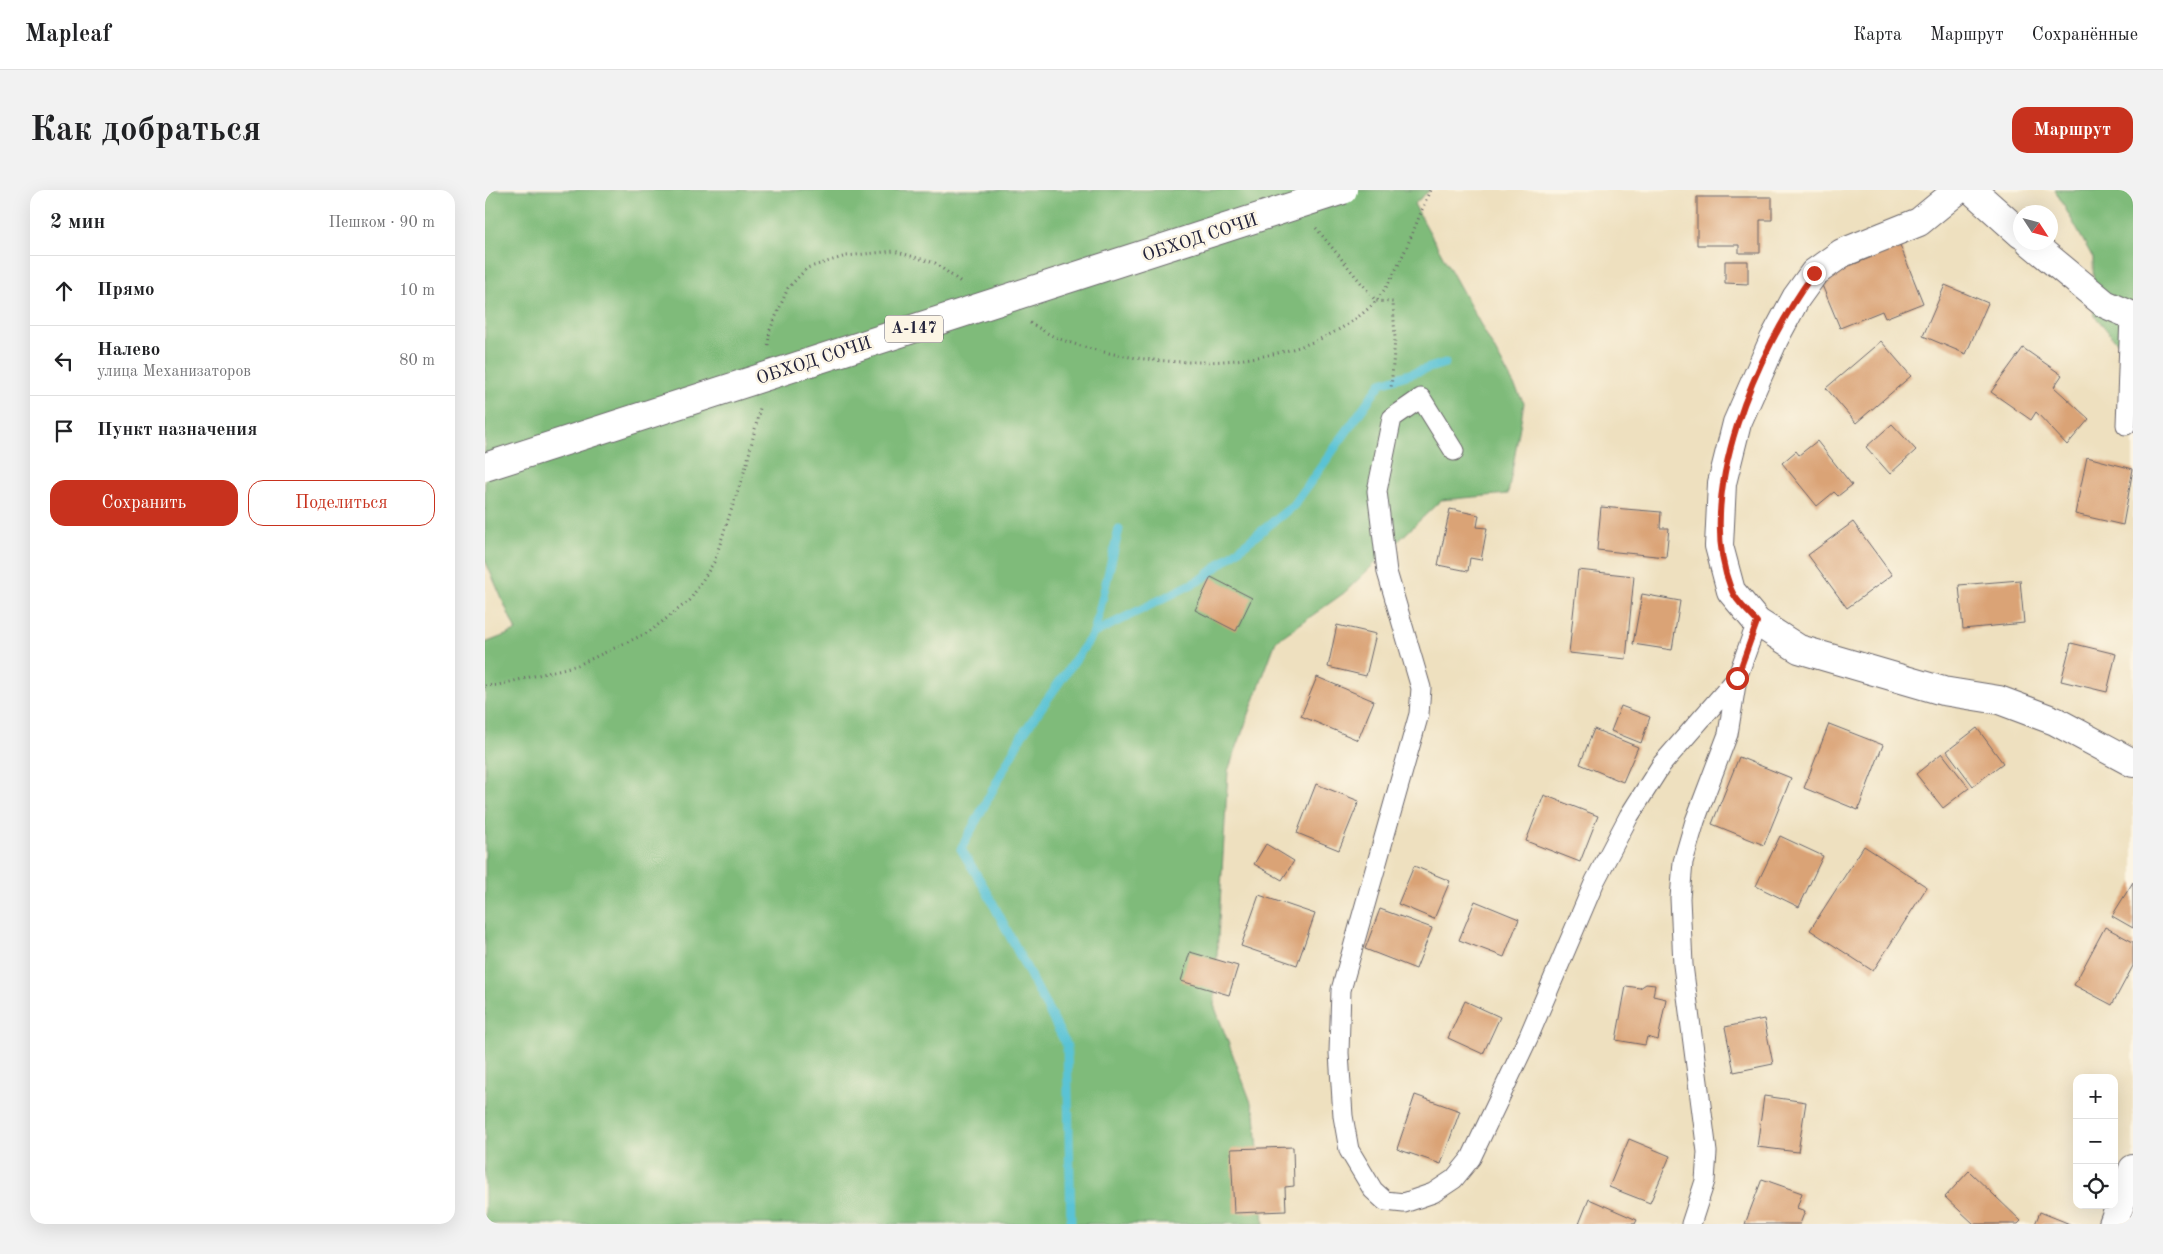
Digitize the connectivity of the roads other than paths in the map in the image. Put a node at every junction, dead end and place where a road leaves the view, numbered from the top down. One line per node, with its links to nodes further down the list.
1 (1343, 190): 9 (main road, ОБХОД СОЧИ / А-147, bridge)
2 (1959, 190): 10 (main road)
3 (1972, 190): 4 (main road)
4 (2013, 227)
5 (2040, 250): 6 (main road)
6 (2131, 316): 7 (lane)
7 (2126, 425)
8 (1454, 451): 11 (lane)
9 (485, 467)
10 (1757, 622): 11 (lane); 12 (main road)
11 (1737, 678): 14 (lane)
12 (2133, 763)
13 (2133, 1169): 15 (main road)
14 (1691, 1224)
15 (2113, 1224)

